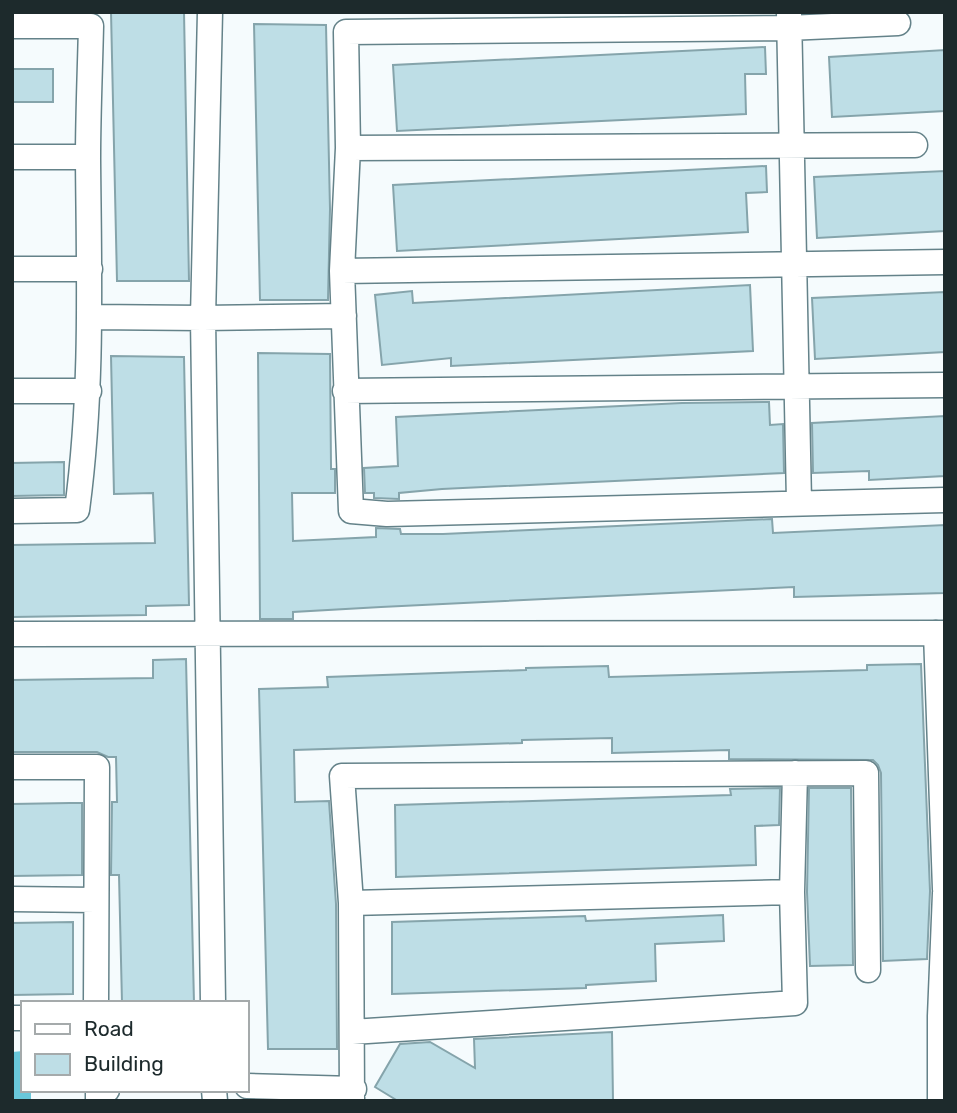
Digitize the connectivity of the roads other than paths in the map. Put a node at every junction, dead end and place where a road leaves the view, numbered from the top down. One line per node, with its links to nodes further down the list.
1 (210, 12): 17 (street)
2 (789, 20): 3 (street); 6 (street); 7 (street)
3 (898, 23)
4 (12, 26): 9 (street)
5 (915, 145): 6 (street)
6 (790, 147): 7 (street); 11 (street)
7 (348, 148): 14 (street)
8 (12, 157): 9 (street)
9 (88, 157): 13 (street)
10 (945, 262): 11 (street)
11 (794, 264): 14 (street); 19 (street)
12 (12, 269): 13 (street)
13 (90, 269): 16 (street)
14 (342, 271): 15 (street)
15 (344, 316): 17 (street); 22 (street)
16 (91, 317): 17 (street); 21 (street)
17 (203, 318): 28 (street)
18 (945, 385): 19 (street)
19 (798, 386): 22 (street); 24 (street)
20 (12, 391): 21 (street)
21 (89, 391): 25 (street)
22 (345, 391): 24 (street)
23 (945, 500): 24 (street)
24 (799, 502)
25 (12, 511)
26 (941, 633): 28 (street); 31 (street)
27 (12, 634): 28 (street)
28 (206, 635): 39 (street)
29 (12, 767): 35 (street)
30 (794, 773): 33 (street); 36 (street); 37 (street)
31 (943, 774): 32 (street)
32 (945, 891): 40 (street)
33 (792, 892): 36 (street); 41 (street)
34 (12, 899): 35 (street)
35 (95, 900): 38 (street)
36 (351, 903): 41 (street)
37 (868, 970)
38 (96, 1001)
39 (213, 1001)
40 (942, 1016): 44 (street)
41 (352, 1032): 43 (street)
42 (248, 1086): 43 (street)
43 (353, 1095)
44 (940, 1101)

